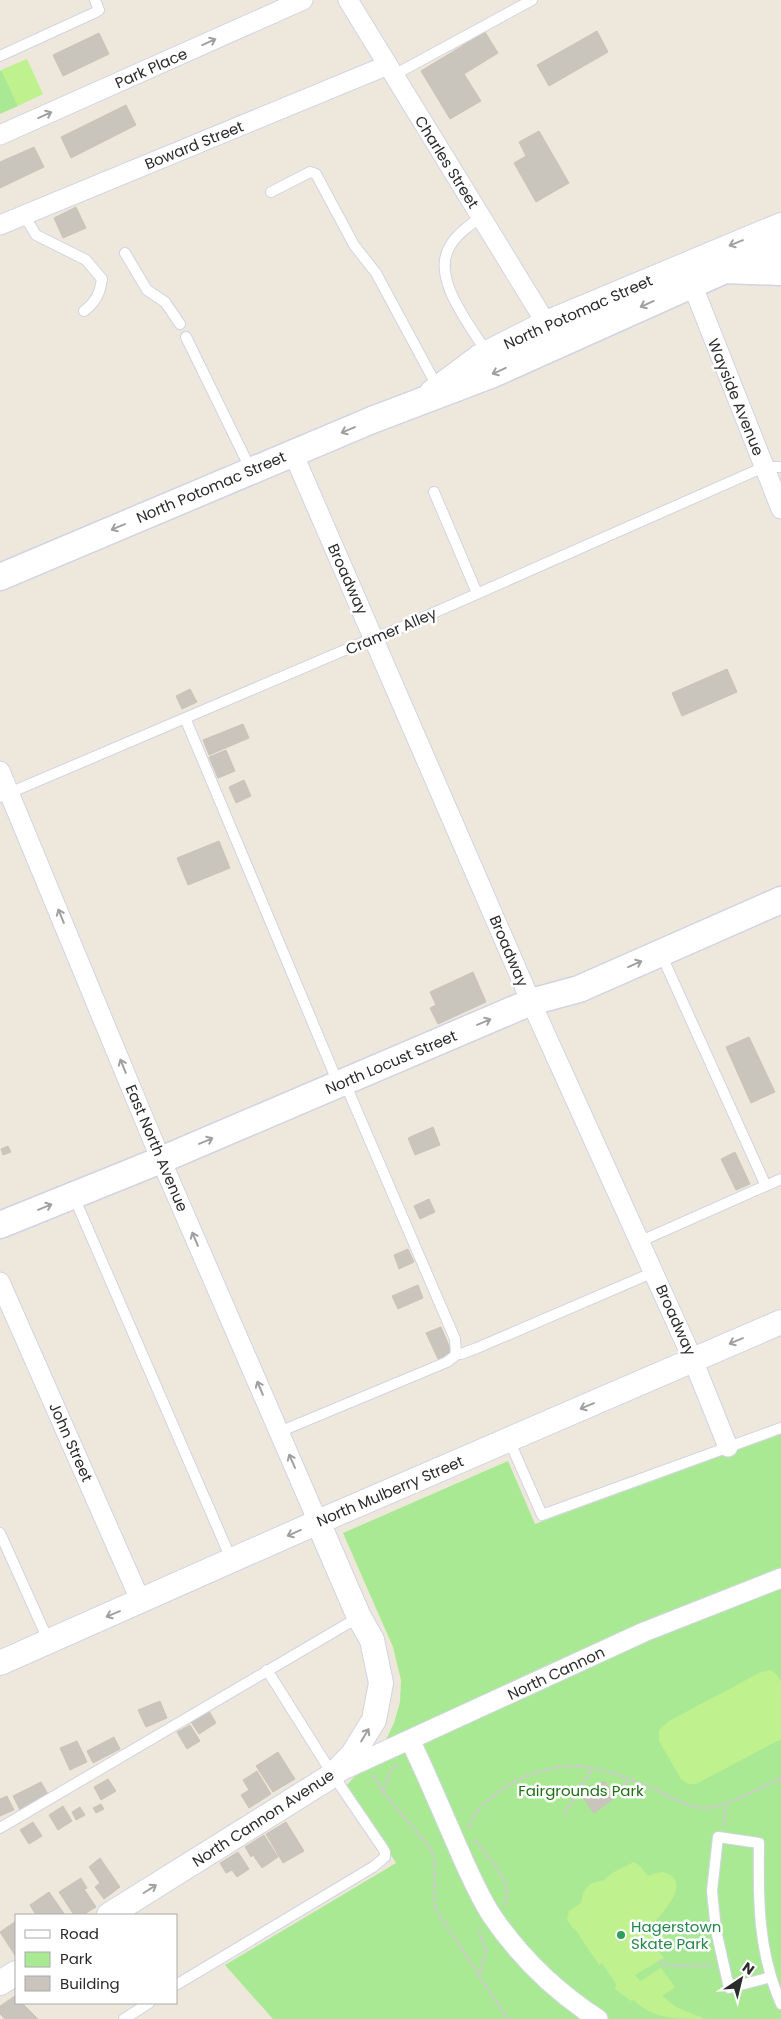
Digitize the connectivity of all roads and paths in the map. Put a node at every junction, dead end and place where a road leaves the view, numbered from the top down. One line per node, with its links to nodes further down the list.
1 (95, 0): 5 (lane)
2 (303, 0): 7 (street, Park Place, one-way to 2)
3 (348, 0): 6 (street, Charles Street)
4 (532, 0): 6 (lane)
5 (0, 56)
6 (391, 70): 9 (street, Boward Street); 10 (street, Charles Street)
7 (0, 135)
8 (271, 192): 23 (lane)
9 (24, 215): 11 (street, Boward Street); 18 (lane)
10 (480, 217): 20 (street, Charles Street); 22 (lane)
11 (0, 225)
12 (781, 225): 17 (street, one-way to 17)
13 (781, 247): 15 (street)
14 (125, 253): 19 (lane)
15 (725, 270): 16 (main road); 17 (main road)
16 (781, 272)
17 (689, 274): 20 (street, North Potomac Street); 23 (main road, North Potomac Street, one-way to 23); 25 (street, Wayside Avenue)
18 (84, 311)
19 (180, 324)
20 (546, 324): 22 (street, North Potomac Street)
21 (186, 337): 26 (lane)
22 (487, 353): 23 (street, North Potomac Street)
23 (430, 394): 24 (main road, North Potomac Street, one-way to 24)
24 (293, 453): 26 (main road, North Potomac Street); 31 (street, Broadway)
25 (773, 467): 28 (street, Wayside Avenue); 30 (lane, Cramer Alley)
26 (251, 470): 29 (main road, North Potomac Street, one-way to 29)
27 (434, 492): 30 (lane)
28 (781, 509)
29 (0, 577)
30 (477, 593): 31 (lane, Cramer Alley)
31 (373, 638): 32 (lane, Cramer Alley); 37 (street, Broadway)
32 (185, 718): 34 (lane, Cramer Alley); 38 (lane)
33 (0, 771): 34 (street, East North Avenue)
34 (5, 795): 39 (street, East North Avenue, one-way to 34)
35 (781, 900): 36 (main road, North Locust Street)
36 (661, 953): 37 (main road, North Locust Street, one-way to 36); 41 (lane)
37 (531, 1002): 38 (main road, North Locust Street, one-way to 37); 44 (street, Broadway)
38 (342, 1083): 39 (main road, North Locust Street, one-way to 38); 48 (lane)
39 (161, 1160): 42 (main road, North Locust Street); 51 (street, East North Avenue, one-way to 39)
40 (781, 1179): 41 (lane)
41 (766, 1186): 44 (lane)
42 (73, 1196): 43 (main road, North Locust Street, one-way to 42); 56 (lane)
43 (0, 1225)
44 (641, 1241): 45 (street, Broadway)
45 (654, 1272): 48 (lane); 49 (street, Broadway)
46 (0, 1282): 58 (street, John Street)
47 (781, 1322): 49 (street, North Mulberry Street, one-way to 49)
48 (456, 1354): 51 (lane)
49 (693, 1360): 52 (street, North Mulberry Street, one-way to 52); 53 (street, Broadway)
50 (781, 1428): 53 (lane)
51 (279, 1432): 54 (street, East North Avenue, one-way to 51)
52 (508, 1440): 53 (lane); 54 (street, North Mulberry Street)
53 (728, 1447)
54 (318, 1522): 56 (street, North Mulberry Street, one-way to 56); 59 (street, North Cannon Avenue)
55 (0, 1533): 60 (lane)
56 (232, 1561): 58 (street, North Mulberry Street)
57 (781, 1578): 63 (street, North Cannon)
58 (141, 1602): 60 (street, North Mulberry Street, one-way to 60)
59 (359, 1617): 62 (lane); 66 (street, North Cannon Avenue, one-way to 59)
60 (49, 1642): 61 (street, North Mulberry Street)
61 (0, 1663)
62 (267, 1670): 66 (lane); 73 (lane)
63 (412, 1745): 66 (street, North Cannon); 69 (path); 76 (street)
64 (592, 1769): 68 (path); 72 (path); 76 (path)
65 (371, 1772): 69 (path)
66 (334, 1775): 75 (street, North Cannon Avenue, one-way to 66); 83 (lane)
67 (781, 1778): 71 (path)
68 (630, 1779): 70 (path); 71 (path)
69 (383, 1792): 80 (path)
70 (612, 1792)
71 (725, 1804): 74 (path)
72 (565, 1813)
73 (0, 1828)
74 (724, 1838): 78 (lane); 81 (lane)
75 (110, 1914)
76 (491, 1915): 80 (path); 88 (street)
77 (660, 1960): 78 (path)
78 (723, 1962): 81 (lane)
79 (15, 1974): 82 (street)
80 (479, 1976): 87 (path)
81 (771, 1977): 85 (lane)
82 (0, 1983)
83 (178, 1984)
84 (147, 2004): 86 (lane)
85 (781, 2004)
86 (124, 2019)
87 (508, 2019)
88 (598, 2019)

